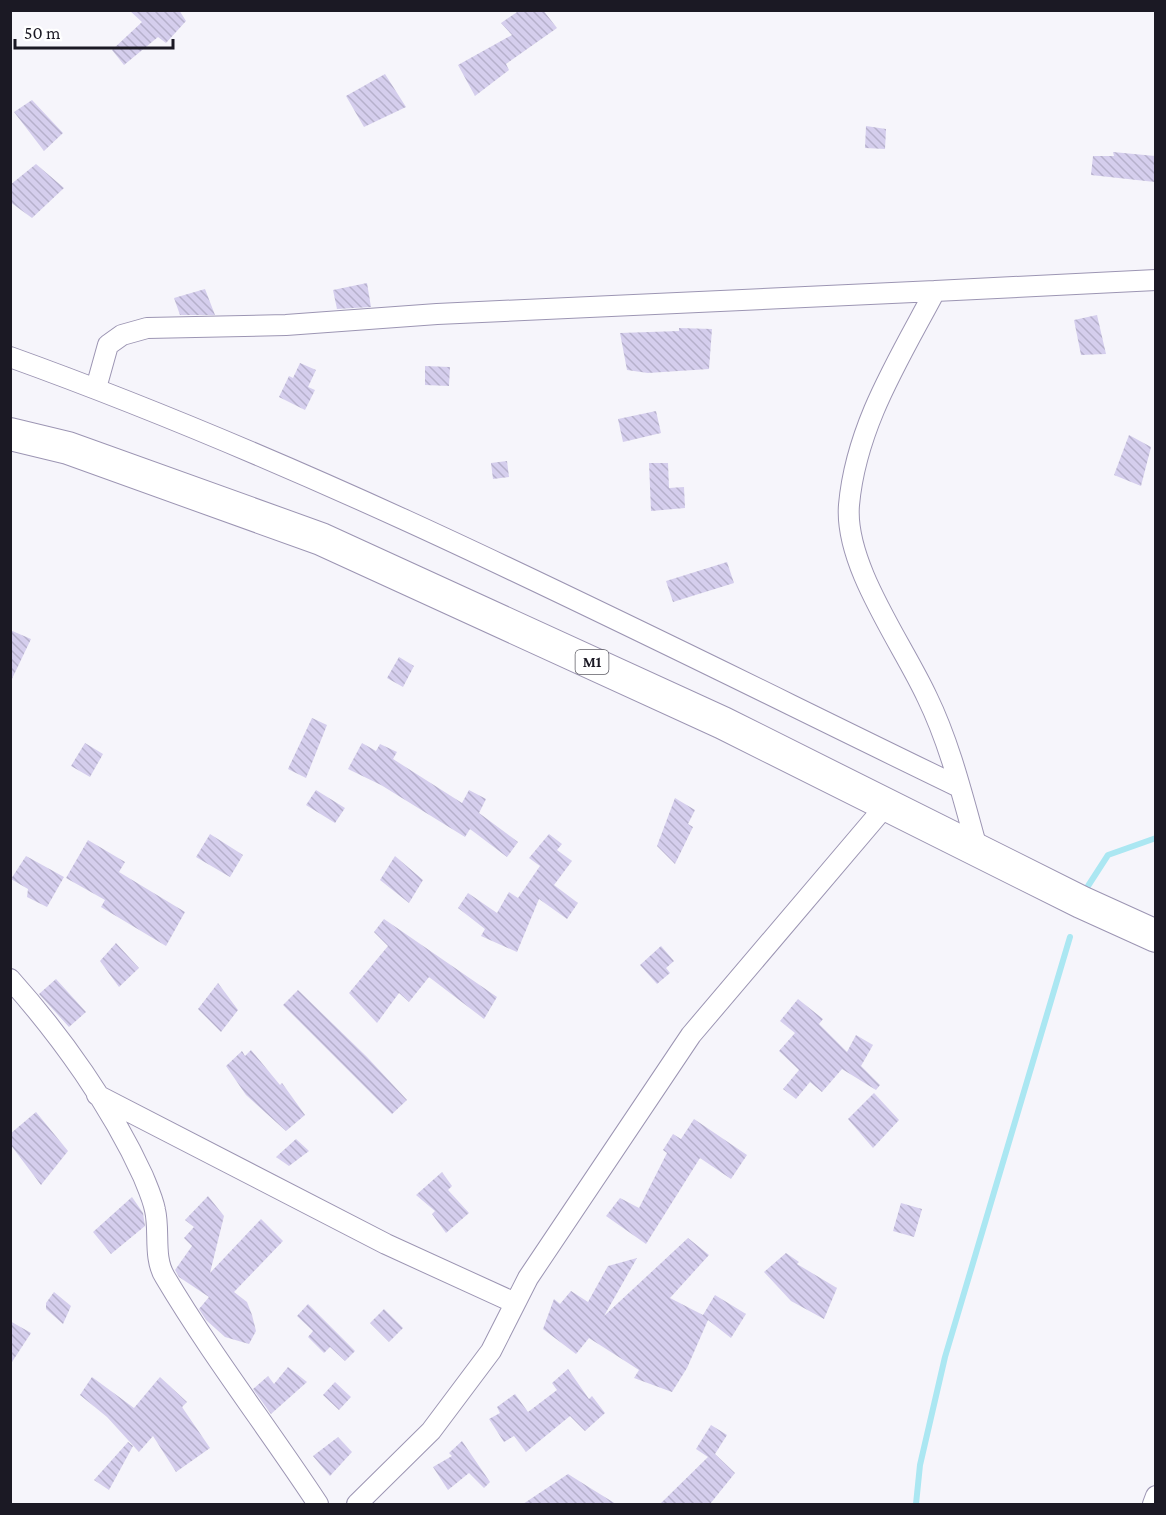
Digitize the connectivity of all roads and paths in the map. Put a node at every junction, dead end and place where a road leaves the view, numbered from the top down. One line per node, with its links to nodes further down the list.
1 (1155, 280): 2 (street)
2 (934, 291): 4 (street); 6 (street)
3 (10, 357): 4 (street)
4 (96, 388): 6 (street)
5 (10, 434): 7 (highway, M1)
6 (959, 787): 8 (street)
7 (888, 803): 8 (highway, M1); 12 (street)
8 (977, 848): 9 (highway, M1)
9 (1155, 936)
10 (10, 979): 11 (street)
11 (97, 1095): 12 (street); 14 (street)
12 (515, 1303): 15 (street)
13 (1155, 1496): 16 (street)
14 (318, 1504)
15 (357, 1504)
16 (1153, 1504)

